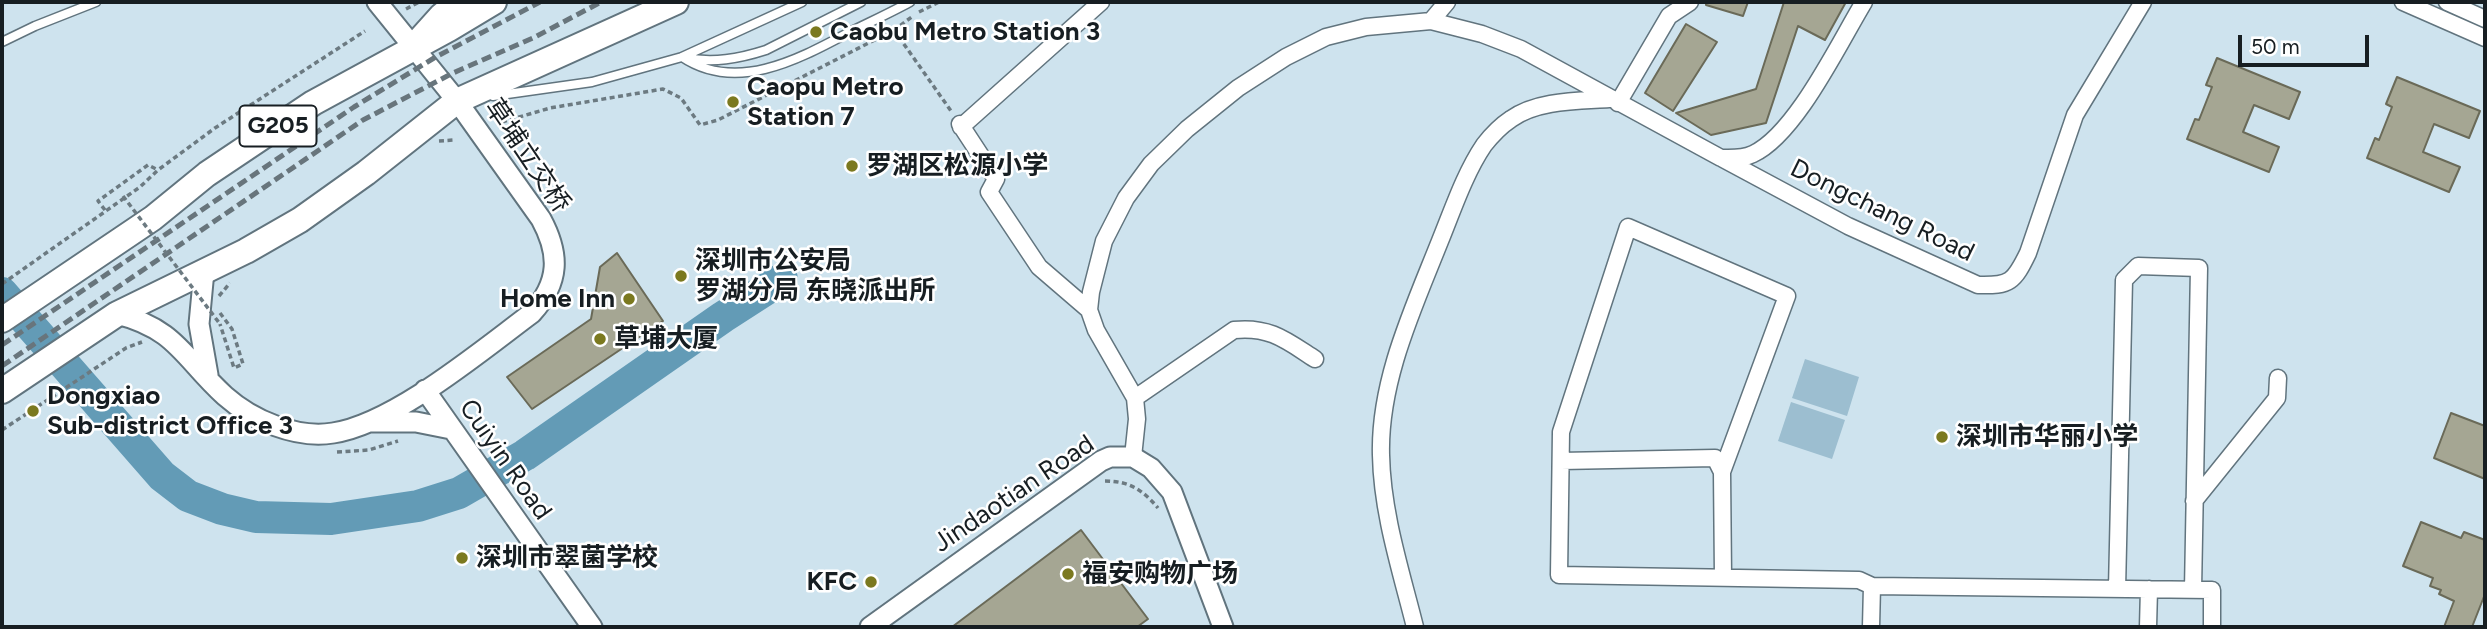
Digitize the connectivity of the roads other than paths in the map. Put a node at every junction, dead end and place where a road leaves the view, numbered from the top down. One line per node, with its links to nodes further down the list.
1 (96, 2): 19 (lane)
2 (377, 2): 20 (street, 草埔立交桥)
3 (458, 2): 20 (main road)
4 (494, 2): 20 (main road, G205)
5 (676, 2): 22 (main road)
6 (802, 2): 21 (lane)
7 (861, 2): 21 (lane)
8 (910, 2): 21 (lane)
9 (1101, 2): 26 (street)
10 (1447, 2): 17 (street)
11 (1690, 2): 23 (street)
12 (1864, 2): 24 (street)
13 (2143, 2): 24 (street, Dongchang Road)
14 (2403, 2): 18 (street)
15 (2446, 2): 16 (street)
16 (2485, 19)
17 (1431, 21): 23 (street, Dongchang Road); 26 (street, Dongchang Road)
18 (2485, 38)
19 (2, 42)
20 (412, 48): 22 (street, 草埔立交桥); 28 (main road, G205)
21 (682, 57): 22 (lane)
22 (457, 101): 25 (main road); 32 (street, 草埔立交桥)
23 (1614, 101): 24 (street, Dongchang Road); 49 (street)
24 (1721, 158)
25 (204, 271): 27 (main road); 31 (street)
26 (1089, 310): 34 (street)
27 (117, 314): 31 (street); 33 (main road)
28 (2, 320)
29 (1315, 359): 34 (street)
30 (2278, 379): 40 (street)
31 (209, 380): 35 (street)
32 (425, 390): 35 (street, 草埔立交桥); 36 (street, Cuiyin Road)
33 (2, 391)
34 (1135, 398): 37 (street)
35 (369, 422): 36 (street)
36 (451, 429): 46 (street, Cuiyin Road)
37 (1133, 457): 47 (street, Jindaotian Road); 48 (street, Jindaotian Road)
38 (1561, 461): 39 (street); 39 (street); 41 (street)
39 (1722, 472): 41 (street)
40 (2194, 500): 43 (street); 45 (street)
41 (1723, 577): 42 (street)
42 (1871, 586): 43 (street); 50 (street)
43 (2117, 589): 44 (street)
44 (2149, 589): 45 (street); 51 (street)
45 (2193, 590): 52 (street)
46 (592, 627)
47 (870, 627)
48 (1223, 627)
49 (1416, 627)
50 (1871, 627)
51 (2148, 627)
52 (2212, 627)

